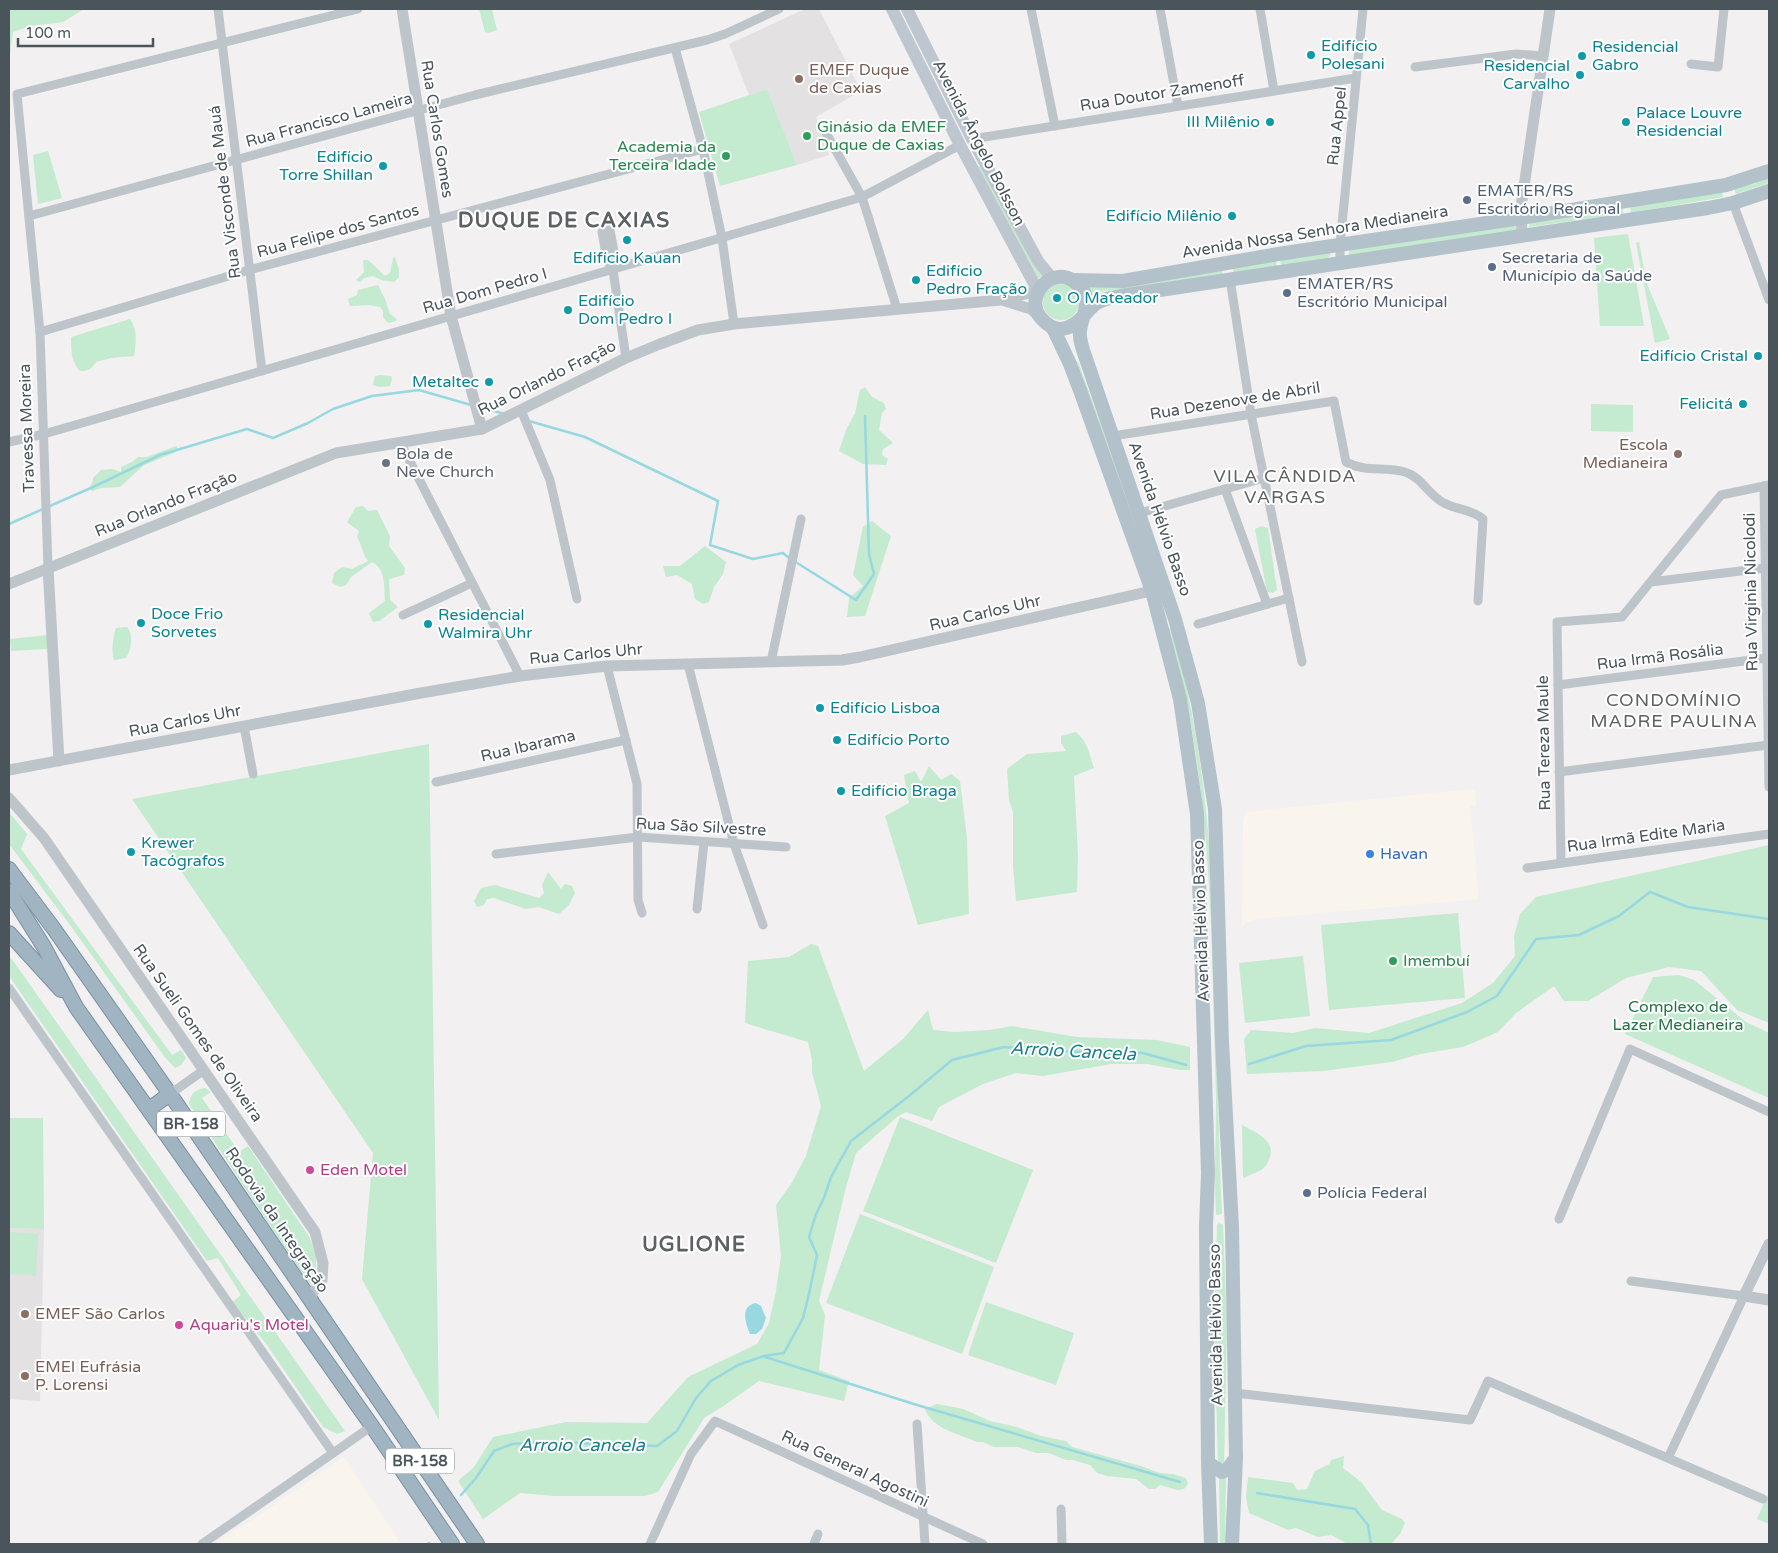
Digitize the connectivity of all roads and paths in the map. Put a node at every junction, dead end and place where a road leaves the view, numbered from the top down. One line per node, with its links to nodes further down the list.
1 (218, 9): 14 (street, Rua Visconde de Mauá)
2 (358, 9): 14 (street)
3 (402, 9): 22 (street, Rua Carlos Gomes)
4 (779, 9): 13 (street, Rua Francisco Lameira)
5 (892, 9): 26 (main road, Avenida Ângelo Bolsson)
6 (907, 9): 25 (main road, Avenida Ângelo Bolsson)
7 (1031, 9): 23 (street)
8 (1160, 9): 21 (street)
9 (1260, 9): 20 (street)
10 (1363, 9): 19 (street, Rua Appel)
11 (1550, 9): 16 (street)
12 (1724, 9): 17 (street)
13 (766, 12): 15 (street, Rua Francisco Lameira)
14 (222, 43): 28 (street, Rua Visconde de Mauá); 34 (street, Travessa Moreira)
15 (675, 48): 22 (street, Rua Francisco Lameira); 27 (street)
16 (1543, 56): 18 (street); 35 (street)
17 (1691, 64)
18 (1415, 67)
19 (1356, 78): 20 (street, Rua Doutor Zamenoff); 39 (street, Rua Appel)
20 (1274, 90): 21 (street, Rua Doutor Zamenoff)
21 (1178, 106): 23 (street, Rua Doutor Zamenoff)
22 (418, 111): 28 (street, Rua Francisco Lameira); 36 (street, Rua Carlos Gomes)
23 (1055, 126): 25 (street, Rua Doutor Zamenoff)
24 (826, 133): 32 (street)
25 (972, 139): 26 (main road); 44 (main road, Avenida Ângelo Bolsson)
26 (960, 145): 32 (street, Rua Dom Pedro I); 47 (main road, Avenida Ângelo Bolsson)
27 (703, 149): 36 (street, Rua Felipe dos Santos); 38 (street)
28 (236, 160): 34 (street, Rua Francisco Lameira); 42 (street, Rua Visconde de Mauá)
29 (1769, 171): 30 (main road, Avenida Nossa Senhora Medianeira)
30 (1726, 185): 33 (main road); 35 (main road, Avenida Nossa Senhora Medianeira)
31 (1769, 191): 33 (main road, Avenida Nossa Senhora Medianeira)
32 (862, 197): 38 (street, Rua Dom Pedro I); 50 (street)
33 (1733, 203): 37 (main road, Avenida Nossa Senhora Medianeira); 49 (street)
34 (29, 216): 56 (street, Travessa Moreira)
35 (1521, 218): 37 (street); 39 (main road, Avenida Nossa Senhora Medianeira)
36 (435, 221): 42 (street, Rua Felipe dos Santos); 51 (street, Rua Carlos Gomes)
37 (1522, 236): 40 (main road, Avenida Nossa Senhora Medianeira)
38 (722, 238): 43 (street, Rua Dom Pedro I); 54 (street)
39 (1340, 245): 40 (street, Rua Appel); 41 (main road, Avenida Nossa Senhora Medianeira)
40 (1340, 262): 45 (main road, Avenida Nossa Senhora Medianeira)
41 (1227, 263): 45 (main road); 46 (main road, Avenida Nossa Senhora Medianeira)
42 (249, 270): 56 (street, Rua Felipe dos Santos); 58 (street, Rua Visconde de Mauá)
43 (613, 270): 51 (street, Rua Dom Pedro I); 57 (street)
44 (1052, 278): 46 (main road); 47 (main road)
45 (1230, 279): 53 (main road, Avenida Nossa Senhora Medianeira); 60 (street)
46 (1072, 280): 53 (main road)
47 (1038, 291): 48 (street, Rua Orlando Fração); 52 (main road)
48 (1001, 300): 50 (street, Rua Orlando Fração); 52 (street, Rua Orlando Fração)
49 (1769, 300)
50 (897, 309): 54 (street, Rua Orlando Fração)
51 (450, 316): 58 (street, Rua Dom Pedro I); 61 (street, Rua Carlos Gomes)
52 (1039, 316): 55 (main road)
53 (1083, 316): 55 (main road); 63 (main road, Avenida Hélvio Basso)
54 (734, 324): 57 (street, Rua Orlando Fração)
55 (1053, 328): 76 (main road, Avenida Hélvio Basso)
56 (40, 332): 62 (street, Travessa Moreira)
57 (626, 358): 59 (street, Rua Orlando Fração)
58 (262, 371): 62 (street, Rua Dom Pedro I)
59 (521, 410): 61 (street, Rua Orlando Fração); 78 (street)
60 (1251, 414): 63 (street, Rua Dezenove de Abril); 66 (street); 79 (street, Rua Dezenove de Abril)
61 (482, 429): 65 (street, Rua Orlando Fração)
62 (44, 434): 64 (street, Rua Dom Pedro I); 71 (street, Travessa Moreira)
63 (1113, 436): 69 (main road, Avenida Hélvio Basso)
64 (9, 442)
65 (400, 442): 71 (street, Rua Orlando Fração); 74 (street)
66 (1264, 478): 68 (street); 77 (street)
67 (1767, 486): 72 (street, Rua Virgínia Nicolodi); 73 (street)
68 (1225, 489): 69 (street); 80 (street)
69 (1140, 513): 76 (main road, Avenida Hélvio Basso)
70 (801, 519): 84 (street)
71 (48, 568): 75 (street, Rua Orlando Fração); 93 (street, Travessa Moreira)
72 (1765, 568): 73 (street); 83 (street, Rua Virgínia Nicolodi)
73 (1651, 582): 89 (street, Rua Tereza Maule)
74 (472, 583): 81 (street); 88 (street)
75 (9, 584)
76 (1159, 590): 84 (street, Rua Carlos Uhr); 121 (main road, Avenida Hélvio Basso); 122 (main road, Avenida Hélvio Basso)
77 (1289, 598): 80 (street); 85 (street)
78 (577, 599)
79 (1478, 601)
80 (1267, 604): 82 (street)
81 (403, 615)
82 (1198, 624)
83 (1767, 658): 89 (street, Rua Irmã Rosália); 92 (street, Rua Virgínia Nicolodi)
84 (771, 662): 86 (street, Rua Carlos Uhr)
85 (1302, 662)
86 (688, 664): 87 (street, Rua Carlos Uhr); 103 (street)
87 (608, 666): 88 (street, Rua Carlos Uhr); 91 (street)
88 (520, 676): 90 (street, Rua Carlos Uhr)
89 (1558, 685): 95 (street, Rua Tereza Maule)
90 (244, 726): 93 (street, Rua Carlos Uhr); 96 (street)
91 (626, 740): 97 (street, Rua Ibarama); 101 (street)
92 (1768, 745): 95 (street); 98 (street, Rua Virgínia Nicolodi)
93 (59, 761): 94 (street, Rua Carlos Uhr)
94 (9, 770)
95 (1560, 772): 106 (street, Rua Tereza Maule)
96 (253, 774)
97 (436, 782)
98 (1769, 787)
99 (9, 798): 116 (street, Rua Sueli Gomes de Oliveira)
100 (1769, 834): 106 (street, Rua Irmã Edite Maria)
101 (638, 837): 102 (street, Rua São Silvestre); 105 (street, Rua São Silvestre); 111 (street)
102 (704, 842): 103 (street, Rua São Silvestre); 110 (street)
103 (734, 844): 104 (street, Rua São Silvestre); 112 (street)
104 (786, 847)
105 (496, 854)
106 (1561, 863): 107 (street, Rua Irmã Edite Maria)
107 (1527, 868)
108 (9, 869): 117 (highway, Rodovia da Integração / BR-158)
109 (9, 891): 115 (highway, BR-158)
110 (696, 909)
111 (642, 913)
112 (763, 925)
113 (9, 933): 115 (highway)
114 (9, 988): 132 (street)
115 (76, 1006): 118 (highway, BR-158)
116 (204, 1070): 117 (street); 126 (street, Rua Sueli Gomes de Oliveira)
117 (170, 1094): 118 (highway); 126 (highway, Rodovia da Integração / BR-158)
118 (149, 1109): 131 (highway, BR-158)
119 (1769, 1112): 120 (street)
120 (1559, 1219)
121 (1206, 1227): 122 (main road); 135 (main road, Avenida Hélvio Basso)
122 (1232, 1227): 128 (main road, Avenida Hélvio Basso)
123 (1769, 1244): 125 (street)
124 (1631, 1281): 125 (street)
125 (1744, 1296): 127 (street); 134 (street)
126 (309, 1298): 129 (highway, Rodovia da Integração / BR-158)
127 (1769, 1300)
128 (1235, 1393): 133 (main road, Avenida Hélvio Basso); 134 (street)
129 (388, 1414): 131 (highway); 142 (highway, Rodovia da Integração / BR-158)
130 (916, 1424): 138 (street)
131 (372, 1426): 132 (street); 141 (highway, BR-158)
132 (333, 1453): 140 (street)
133 (1236, 1458): 135 (main road); 149 (main road, Avenida Hélvio Basso)
134 (1668, 1458): 136 (street)
135 (1208, 1463): 148 (main road, Avenida Hélvio Basso)
136 (1763, 1498)
137 (1061, 1509): 147 (street)
138 (923, 1517): 143 (street, Rua General Agostini); 145 (street); 146 (street, Rua General Agostini)
139 (818, 1534): 144 (street)
140 (202, 1544)
141 (452, 1544)
142 (477, 1544)
143 (650, 1544)
144 (814, 1544)
145 (925, 1544)
146 (983, 1544)
147 (1062, 1544)
148 (1211, 1544)
149 (1232, 1544)

